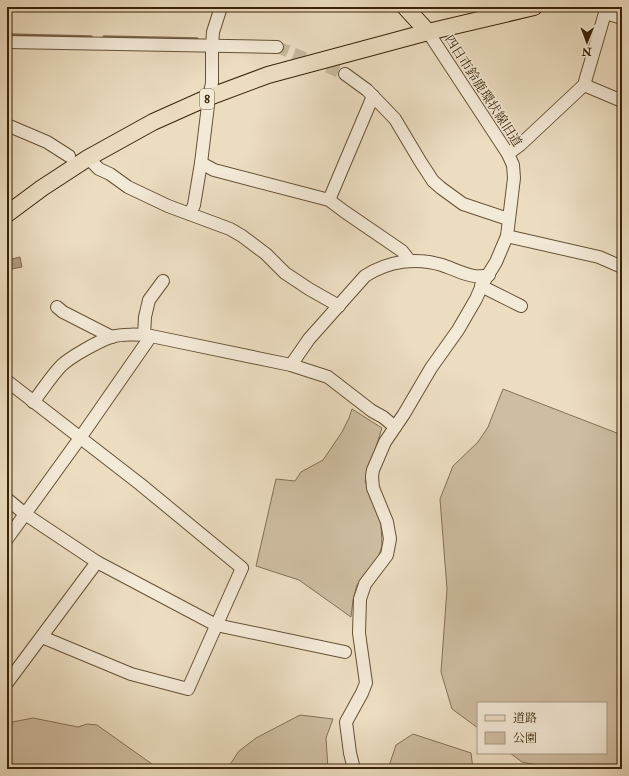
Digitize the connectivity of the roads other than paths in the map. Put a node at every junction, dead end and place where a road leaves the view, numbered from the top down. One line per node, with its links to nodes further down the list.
1 (222, 7): 7 (street)
2 (405, 7): 5 (main road)
3 (526, 8): 5 (main road, 8)
4 (622, 18): 10 (street)
5 (428, 32): 12 (main road, 8); 15 (street, 四日市鈴鹿環状線旧道)
6 (7, 42): 7 (street)
7 (212, 46): 8 (street); 12 (street)
8 (277, 47)
9 (345, 74): 11 (street)
10 (584, 85): 13 (street); 15 (street)
11 (373, 96): 19 (street); 22 (street)
12 (209, 97): 17 (main road, 8); 18 (street)
13 (622, 101)
14 (7, 125): 16 (street)
15 (508, 154): 22 (street, 四日市鈴鹿環状線旧道)
16 (69, 156)
17 (88, 158): 20 (main road, 8); 21 (street)
18 (201, 162): 19 (street); 21 (street)
19 (329, 200): 24 (street)
20 (7, 214)
21 (190, 214): 29 (street)
22 (508, 219): 23 (street, 四日市鈴鹿環状線旧道)
23 (507, 236): 25 (street); 26 (street)
24 (410, 261): 26 (street); 29 (street)
25 (622, 267)
26 (489, 275): 28 (street)
27 (163, 281): 32 (street)
28 (481, 286): 30 (street); 37 (street)
29 (339, 306): 34 (street)
30 (521, 306)
31 (57, 307): 33 (street)
32 (148, 335): 33 (street); 34 (street); 38 (street)
33 (112, 337): 36 (street)
34 (291, 365): 37 (street)
35 (7, 381): 36 (street)
36 (33, 402): 38 (street)
37 (395, 427): 47 (street)
38 (80, 438): 40 (street); 43 (street)
39 (7, 499): 40 (street)
40 (25, 514): 41 (street); 42 (street)
41 (7, 539)
42 (97, 562): 43 (street); 44 (street)
43 (216, 625): 44 (street); 45 (street)
44 (42, 636): 46 (street)
45 (345, 652)
46 (7, 683)
47 (354, 769)

